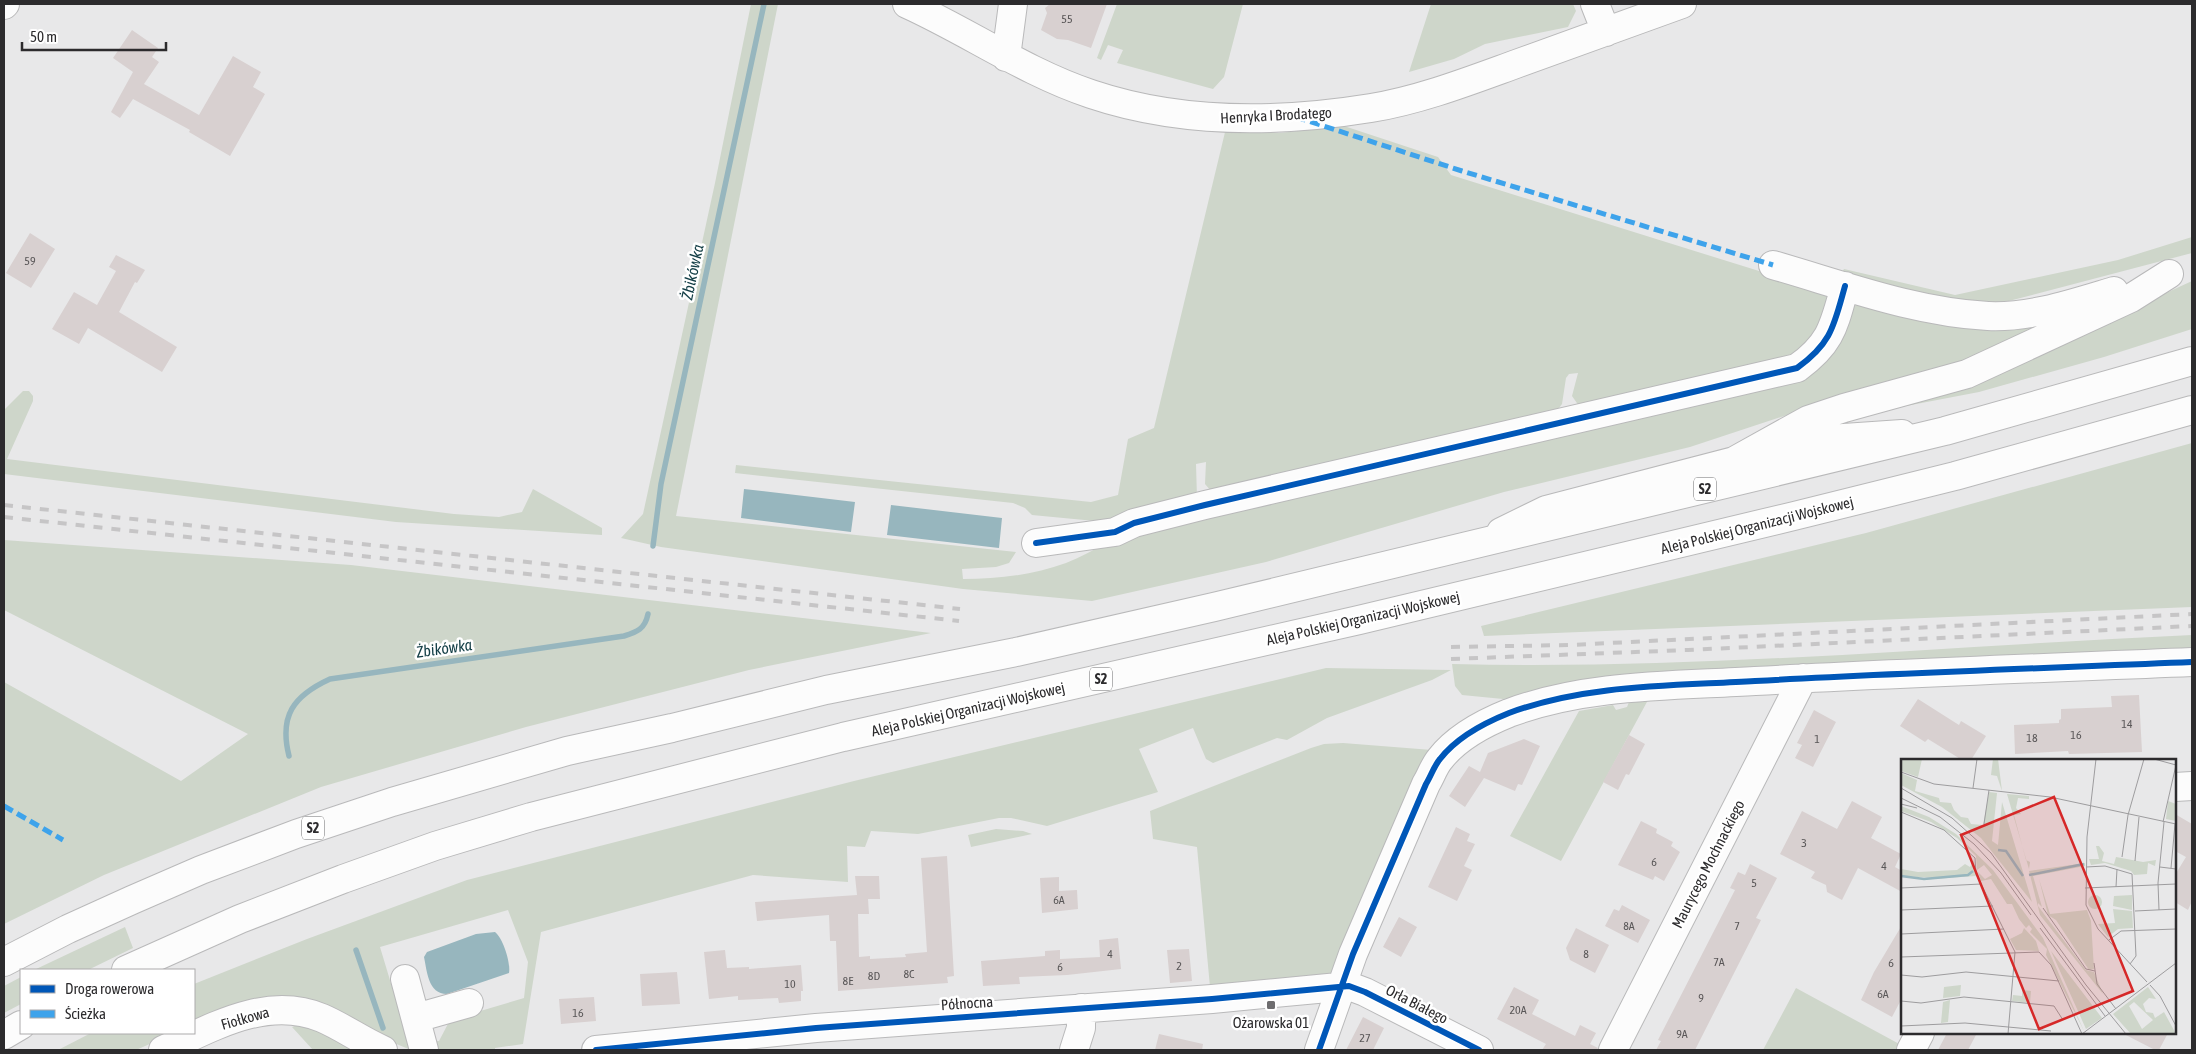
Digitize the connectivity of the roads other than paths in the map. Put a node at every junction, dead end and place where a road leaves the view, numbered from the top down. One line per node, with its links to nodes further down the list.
1 (907, 4): 6 (main road, Henryka I Brodatego)
2 (1013, 4): 6 (main road)
3 (1595, 4): 5 (main road)
4 (1682, 4): 5 (main road, Henryka I Brodatego)
5 (1606, 32): 6 (main road, Henryka I Brodatego)
6 (1006, 57)
7 (1773, 265): 9 (main road)
8 (2181, 270): 9 (main road); 13 (main road)
9 (1845, 286): 15 (main road)
10 (2192, 361): 12 (main road, S2)
11 (2192, 410): 21 (main road, Aleja Polskiej Organizacji Wojskowej / S2)
12 (1945, 431): 13 (main road); 14 (main road, S2)
13 (1734, 461): 14 (main road)
14 (1486, 540): 20 (main road, S2)
15 (1036, 543)
16 (2192, 662): 17 (main road)
17 (1804, 678): 23 (main road); 38 (main road, Maurycego Mochnackiego)
18 (2192, 786): 19 (main road)
19 (2176, 787)
20 (4, 962)
21 (128, 969)
22 (405, 979): 26 (main road)
23 (1341, 987): 25 (main road, Północna); 36 (main road); 37 (main road, Orła Białego)
24 (469, 1003): 26 (main road)
25 (1081, 1008): 30 (main road, Północna); 35 (main road)
26 (416, 1018): 33 (main road)
27 (20, 1026): 29 (main road)
28 (1919, 1034): 39 (main road)
29 (4, 1035)
30 (815, 1039): 34 (main road, Północna)
31 (163, 1050): 32 (main road, Fiołkowa)
32 (383, 1050)
33 (424, 1050)
34 (596, 1050)
35 (1074, 1050)
36 (1319, 1050)
37 (1479, 1050)
38 (1613, 1050)
39 (1911, 1050)

